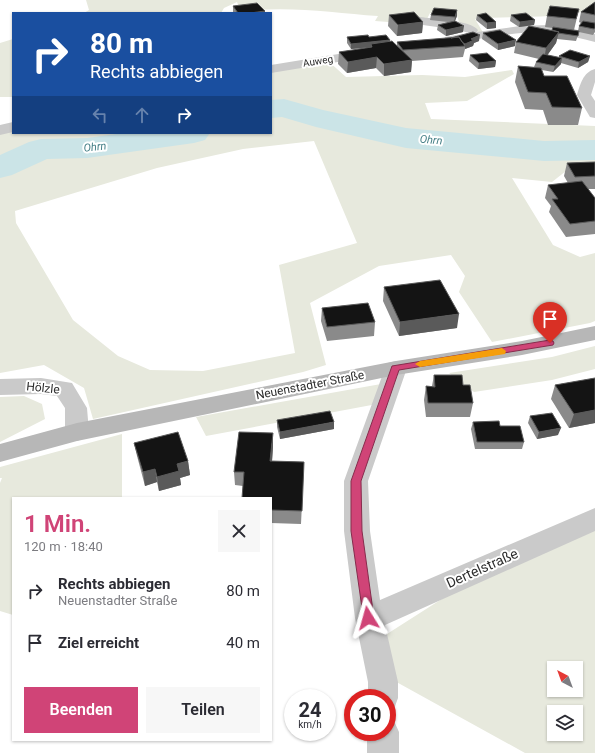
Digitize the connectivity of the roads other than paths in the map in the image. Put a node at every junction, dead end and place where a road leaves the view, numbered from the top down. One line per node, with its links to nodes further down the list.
1 (420, 21): 2 (street)
2 (484, 34): 3 (street); 4 (street)
3 (595, 38)
4 (439, 42)
5 (379, 51): 6 (street, Auweg)
6 (272, 69)
7 (595, 73): 8 (street)
8 (595, 114)
9 (12, 127): 10 (street)
10 (0, 130)
11 (595, 333): 12 (main road, Neuenstadter Straße)
12 (396, 368): 14 (main road, Neuenstadter Straße); 17 (street)
13 (0, 386): 14 (street, Hölzle)
14 (77, 432): 15 (main road, Neuenstadter Straße)
15 (0, 453)
16 (595, 519): 17 (street, Dertelstraße)
17 (368, 618): 18 (street)
18 (383, 689)
19 (383, 741): 20 (street)
20 (383, 753)

